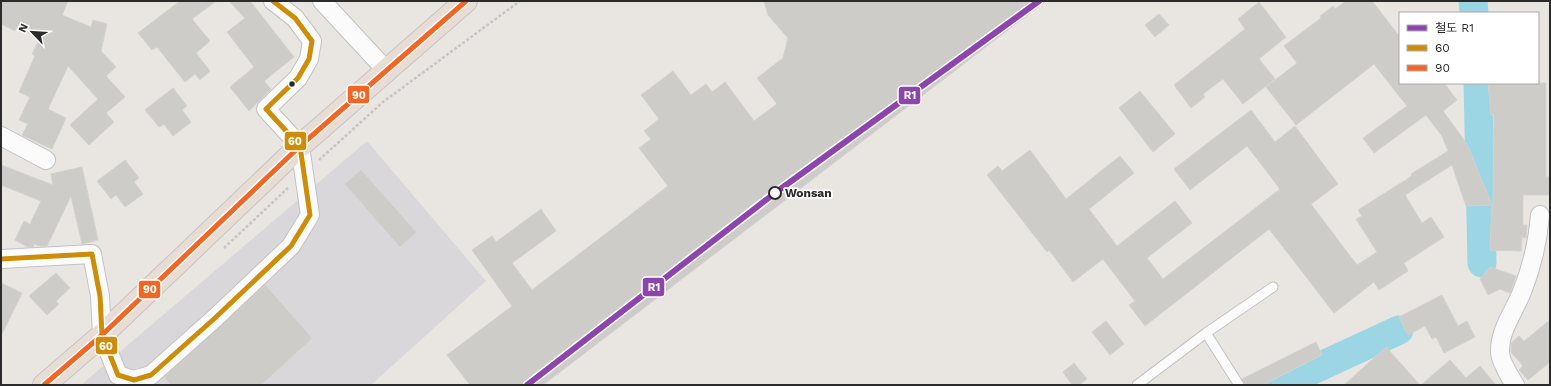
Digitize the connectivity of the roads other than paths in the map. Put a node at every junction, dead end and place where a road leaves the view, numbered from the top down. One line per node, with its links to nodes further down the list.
1 (273, 1): 6 (street)
2 (322, 1): 4 (street)
3 (466, 1): 4 (highway)
4 (386, 70): 6 (highway)
5 (1, 136): 7 (street)
6 (300, 146): 12 (highway); 12 (street)
7 (46, 160)
8 (1540, 215): 16 (street)
9 (1, 259): 12 (street)
10 (1273, 287): 11 (lane)
11 (1206, 333): 14 (lane); 15 (lane)
12 (102, 335): 13 (highway)
13 (44, 385)
14 (1138, 385)
15 (1239, 385)
16 (1514, 385)

